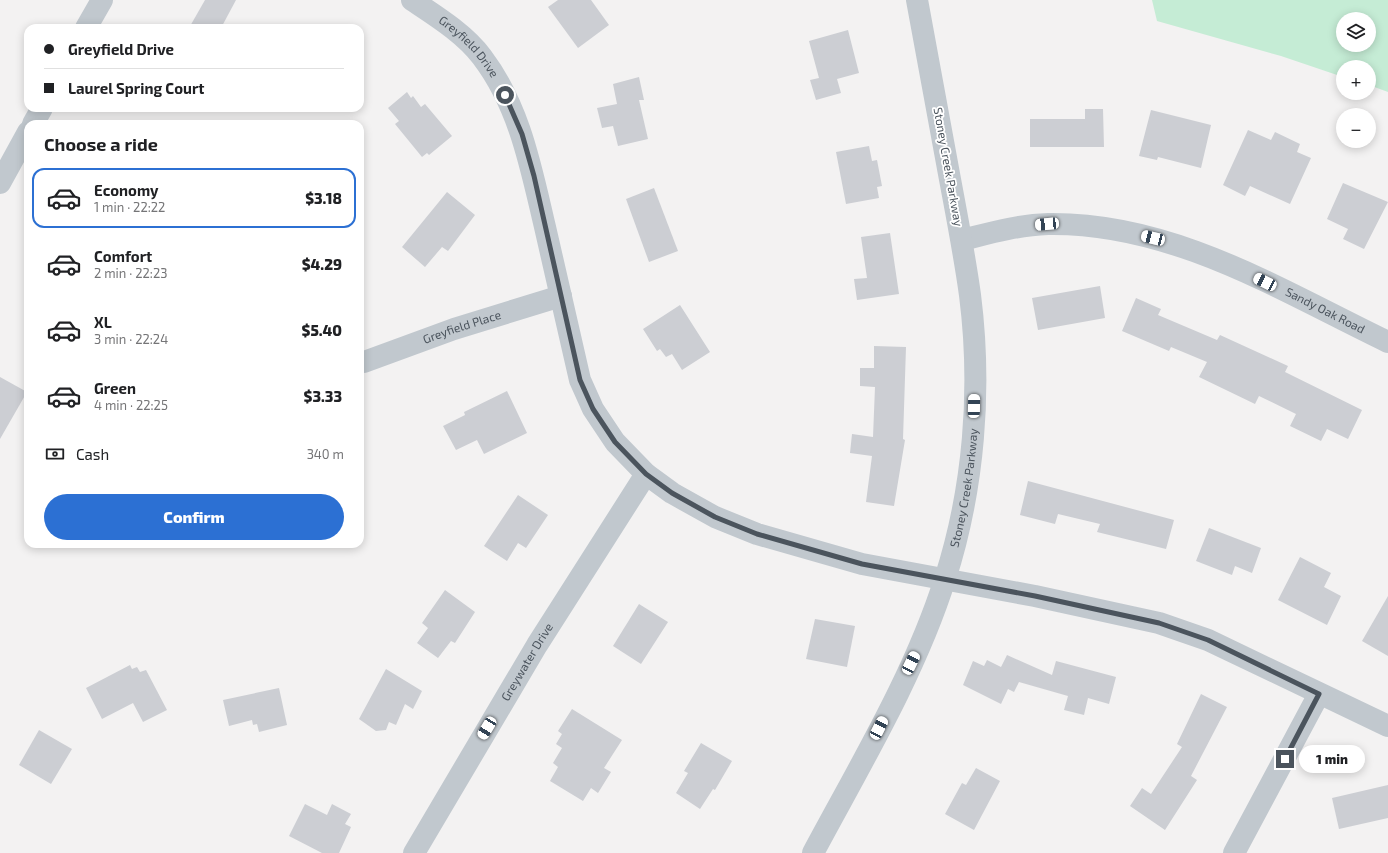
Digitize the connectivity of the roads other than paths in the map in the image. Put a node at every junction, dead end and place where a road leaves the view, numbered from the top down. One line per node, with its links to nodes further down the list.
1 (102, 0): 4 (street)
2 (412, 0): 8 (street, Greyfield Drive)
3 (917, 0): 7 (street, Stoney Creek Parkway)
4 (88, 24)
5 (24, 139): 6 (street)
6 (0, 182)
7 (962, 240): 9 (street, Sandy Oak Road); 12 (street, Stoney Creek Parkway)
8 (561, 296): 10 (street, Greyfield Place); 11 (street, Greyfield Drive)
9 (1388, 342)
10 (364, 362)
11 (646, 474): 12 (street, Greyfield Drive); 15 (street, Greywater Drive)
12 (945, 579): 13 (street, Greyfield Drive); 16 (street, Stoney Creek Parkway)
13 (1319, 694): 14 (street, Greyfield Drive); 17 (street)
14 (1388, 726)
15 (414, 853)
16 (813, 853)
17 (1234, 853)

